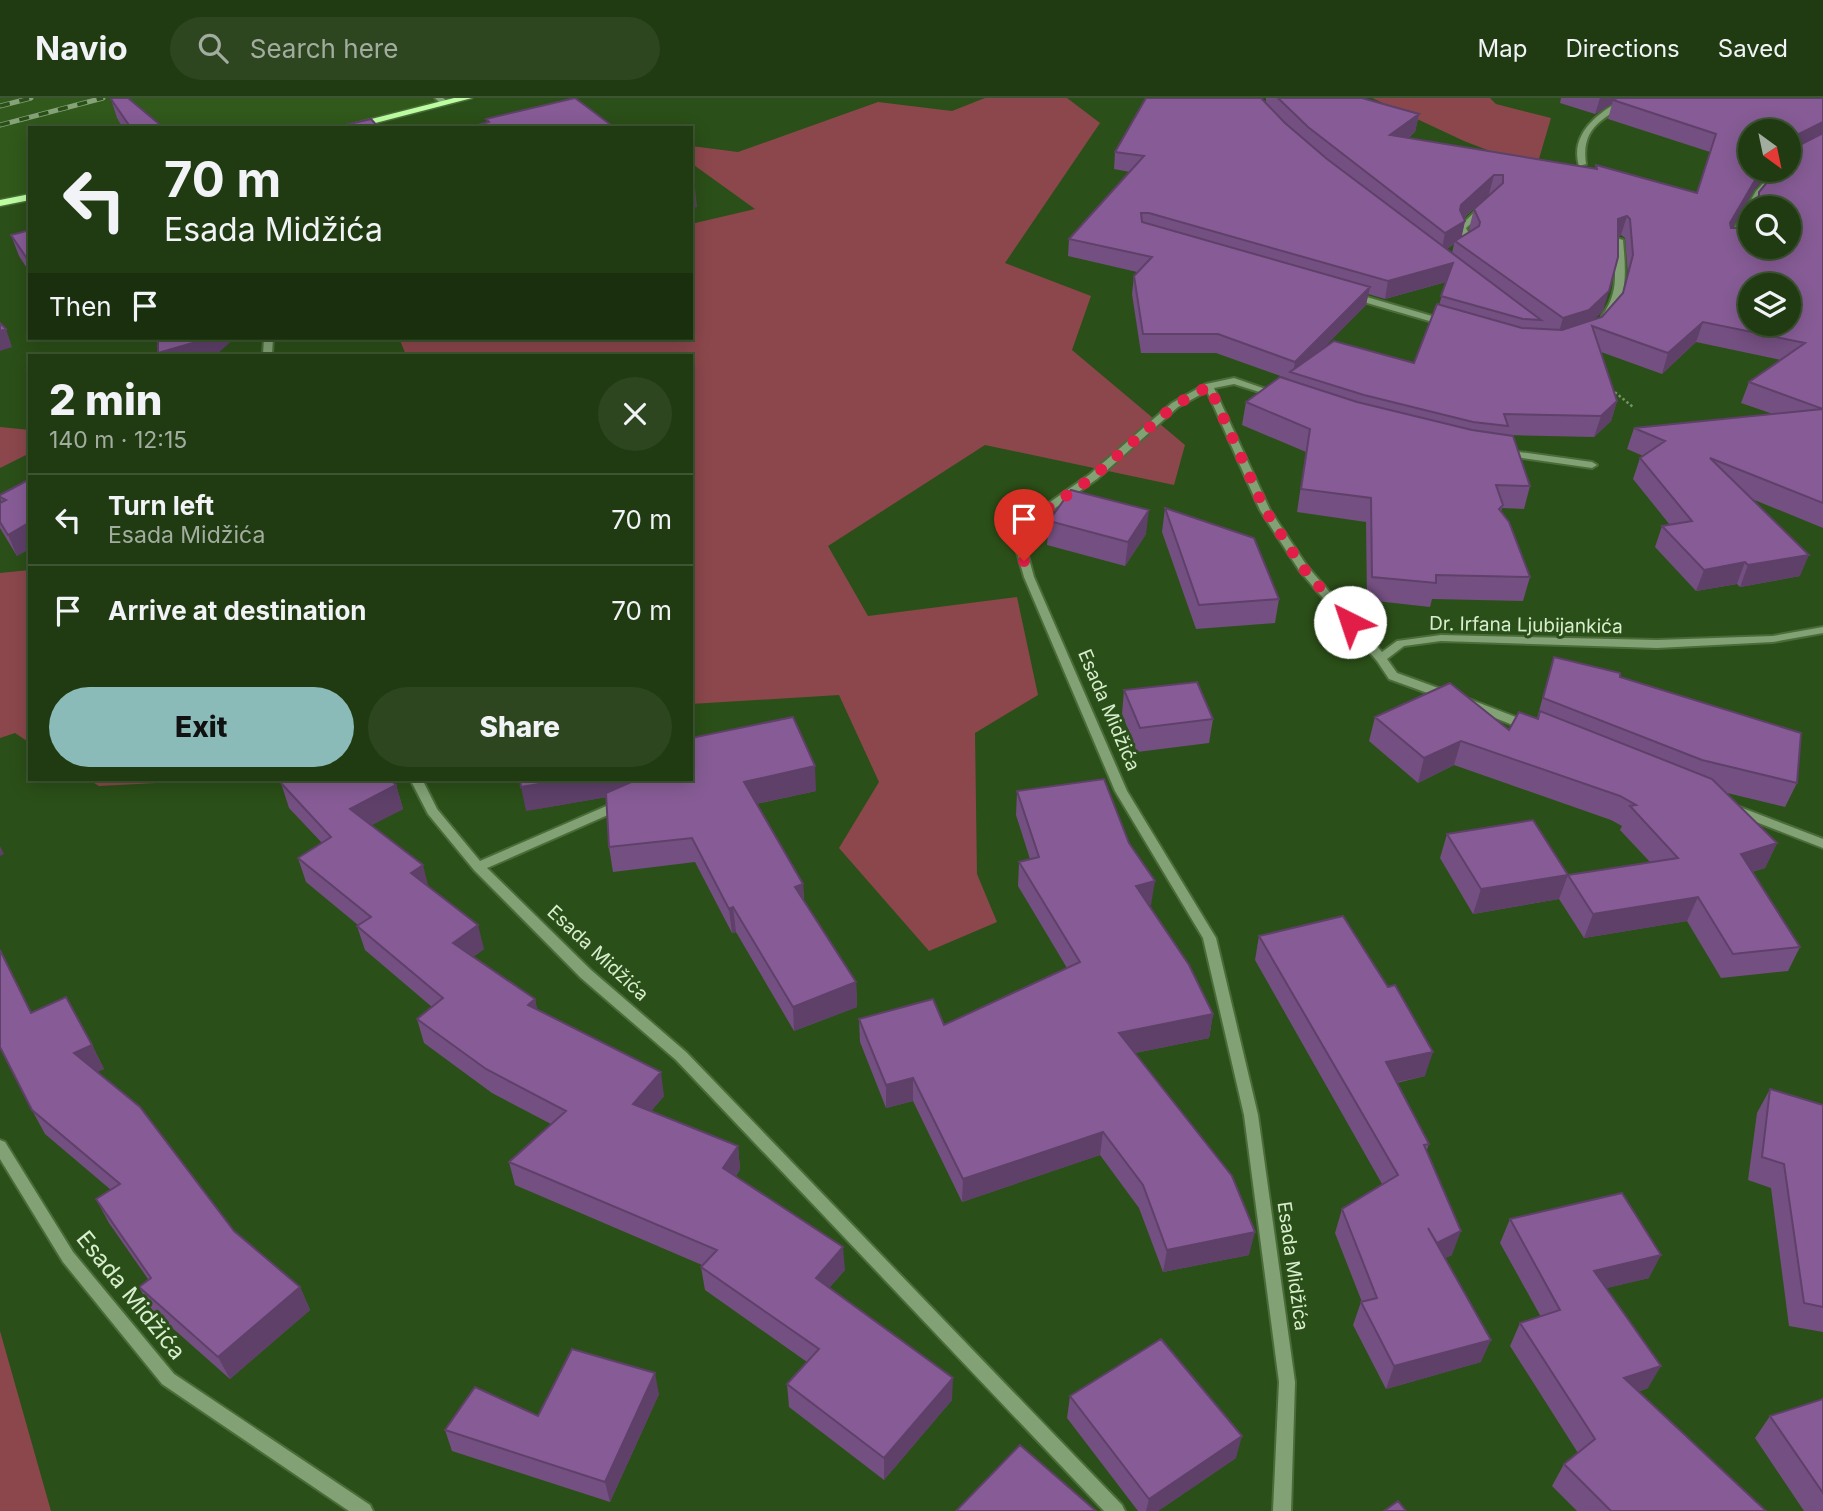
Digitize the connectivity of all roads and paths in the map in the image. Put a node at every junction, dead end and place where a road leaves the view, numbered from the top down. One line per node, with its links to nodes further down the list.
1 (467, 98): 3 (main road)
2 (1632, 98): 5 (street)
3 (442, 101): 4 (main road)
4 (368, 125)
5 (1582, 164)
6 (1768, 182): 11 (street)
7 (28, 197): 9 (main road)
8 (1494, 198): 12 (street)
9 (0, 203)
10 (1619, 240): 15 (street)
11 (1730, 244)
12 (1451, 253)
13 (1337, 291): 14 (street)
14 (1452, 324)
15 (1597, 326)
16 (1604, 383): 19 (path)
17 (1209, 386): 18 (street, Esada Midžića); 23 (street); 33 (street, Esada Midžića)
18 (1295, 400)
19 (1633, 407)
20 (1492, 452): 21 (street)
21 (1592, 466)
22 (1823, 630): 23 (street, Dr. Irfana Ljubijankića)
23 (1381, 657): 24 (street)
24 (1538, 731)
25 (417, 781): 29 (street, Esada Midžića)
26 (630, 801): 29 (street)
27 (1719, 803): 28 (street)
28 (1823, 844)
29 (478, 867): 32 (street, Esada Midžića)
30 (0, 1146): 31 (street, Esada Midžića)
31 (364, 1511)
32 (1116, 1511)
33 (1282, 1511)

